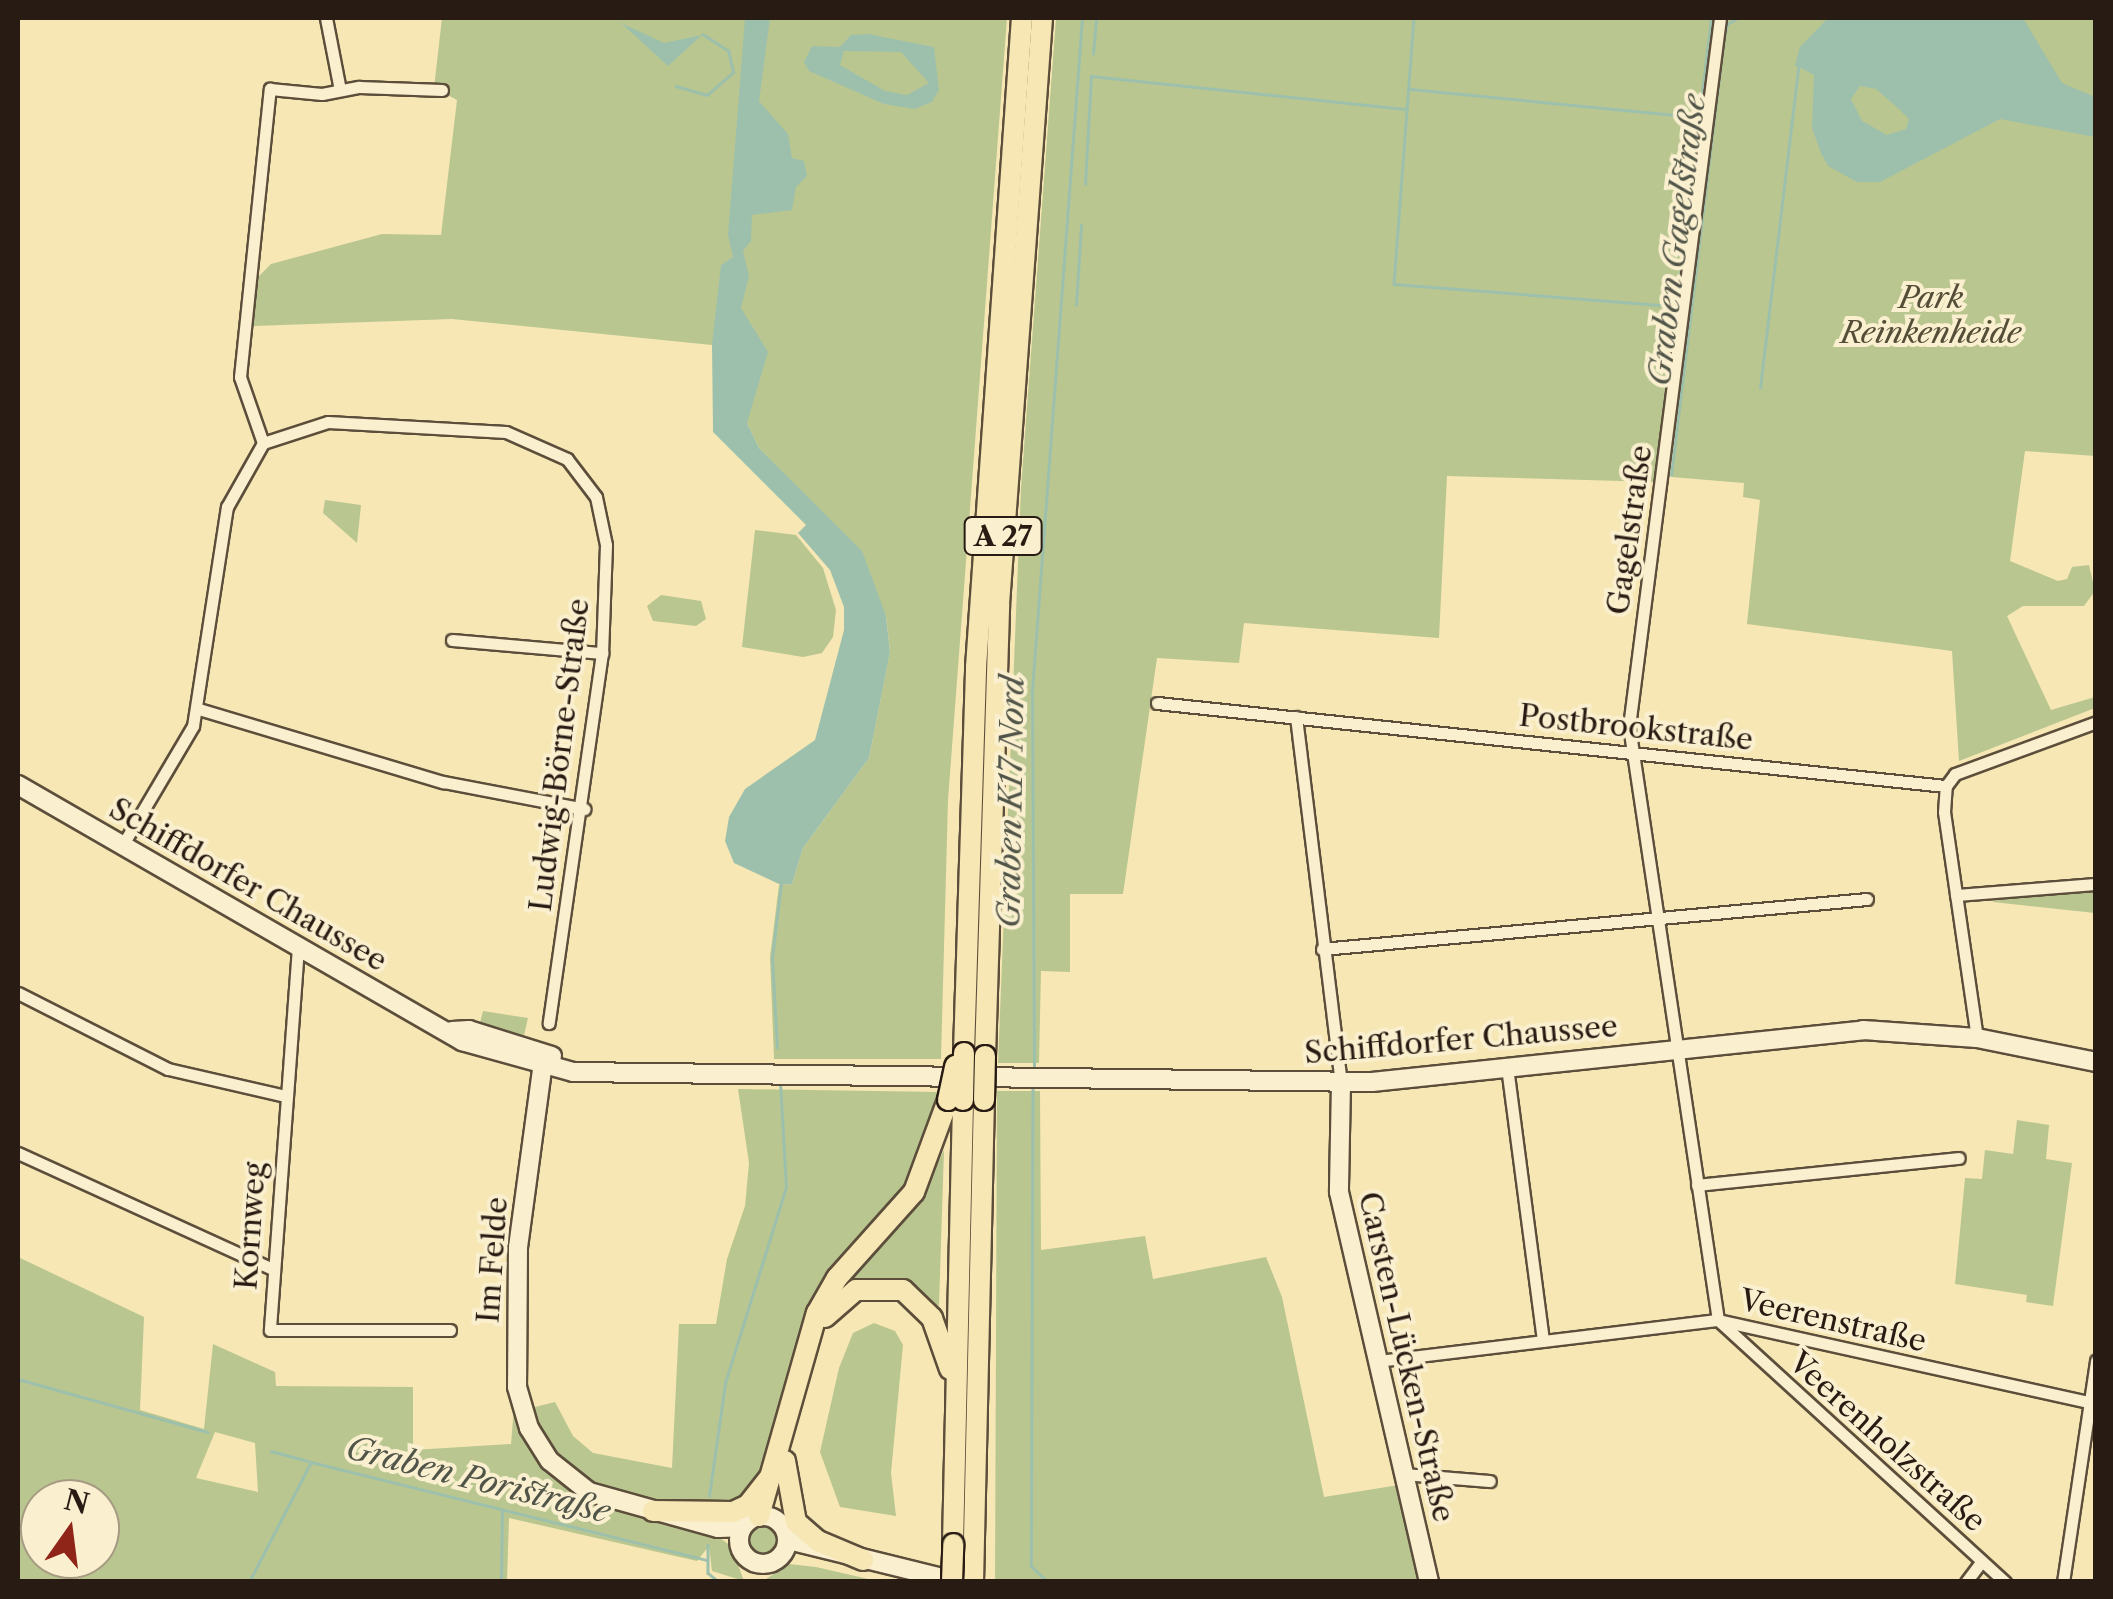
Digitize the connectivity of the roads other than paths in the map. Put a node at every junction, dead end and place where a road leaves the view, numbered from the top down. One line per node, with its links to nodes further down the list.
1 (326, 18): 5 (street)
2 (1022, 18): 29 (highway, A 27)
3 (1042, 18): 29 (highway, A 27)
4 (1720, 18): 14 (street, Gagelstraße)
5 (340, 90): 6 (street); 7 (street)
6 (442, 90)
7 (263, 443): 9 (street, Ludwig-Börne-Straße); 11 (street)
8 (452, 640): 9 (street)
9 (602, 653): 17 (street, Ludwig-Börne-Straße)
10 (1157, 702): 12 (street, Postbrookstraße)
11 (198, 709): 17 (street); 18 (street)
12 (1296, 718): 14 (street, Postbrookstraße); 24 (street)
13 (2096, 722): 16 (street)
14 (1631, 754): 16 (street, Postbrookstraße); 22 (street, Gagelstraße)
15 (18, 784): 18 (street, Schiffdorfer Chaussee)
16 (1946, 786): 20 (street)
17 (584, 809): 26 (street, Ludwig-Börne-Straße)
18 (122, 846): 23 (street, Schiffdorfer Chaussee)
19 (2096, 884): 20 (street)
20 (1956, 896): 27 (street)
21 (1867, 899): 22 (street)
22 (1658, 916): 24 (street); 28 (street, Gagelstraße)
23 (298, 947): 30 (street, Schiffdorfer Chaussee); 34 (street, Kornweg)
24 (1322, 949): 33 (street)
25 (18, 993): 34 (street)
26 (549, 1023)
27 (1977, 1038): 28 (street, Schiffdorfer Chaussee); 31 (street, Schiffdorfer Chaussee)
28 (1676, 1049): 32 (street, Schiffdorfer Chaussee); 38 (street)
29 (968, 1056): 35 (highway, A 27, bridge); 35 (highway, bridge)
30 (547, 1061): 33 (street, Schiffdorfer Chaussee); 50 (street, Im Felde)
31 (2096, 1062)
32 (1506, 1067): 33 (street, Schiffdorfer Chaussee); 42 (street)
33 (1342, 1083): 44 (street, Carsten-Lücken-Straße)
34 (285, 1096): 39 (street, Kornweg)
35 (965, 1100): 46 (highway, A 27); 47 (highway); 52 (highway, A 27)
36 (18, 1153): 39 (street)
37 (1959, 1158): 38 (street)
38 (1696, 1185): 40 (street)
39 (272, 1268): 41 (street, Kornweg)
40 (1718, 1320): 42 (street, Veerenstraße); 45 (street, Veerenstraße); 55 (street, Veerenholzstraße)
41 (450, 1330)
42 (1543, 1342): 44 (street, Veerenstraße)
43 (2096, 1360): 45 (street)
44 (1378, 1362): 48 (street, Carsten-Lücken-Straße)
45 (2092, 1404): 63 (street)
46 (956, 1406): 47 (highway); 52 (highway, A 27)
47 (781, 1462): 50 (highway); 51 (highway); 54 (highway)
48 (1402, 1474): 49 (street); 60 (street, Carsten-Lücken-Straße)
49 (1490, 1480)
50 (652, 1511): 51 (street, Im Felde)
51 (754, 1526): 53 (street); 56 (street)
52 (964, 1546): 58 (highway, A 27, bridge); 59 (highway, A 27)
53 (786, 1547): 54 (street); 56 (street); 57 (street)
54 (863, 1560): 58 (street)
55 (1982, 1561): 61 (street); 62 (street, Veerenholzstraße)
56 (755, 1573)
57 (910, 1582)
58 (956, 1582)
59 (973, 1582)
60 (1430, 1582)
61 (1966, 1582)
62 (2005, 1582)
63 (2064, 1582)

